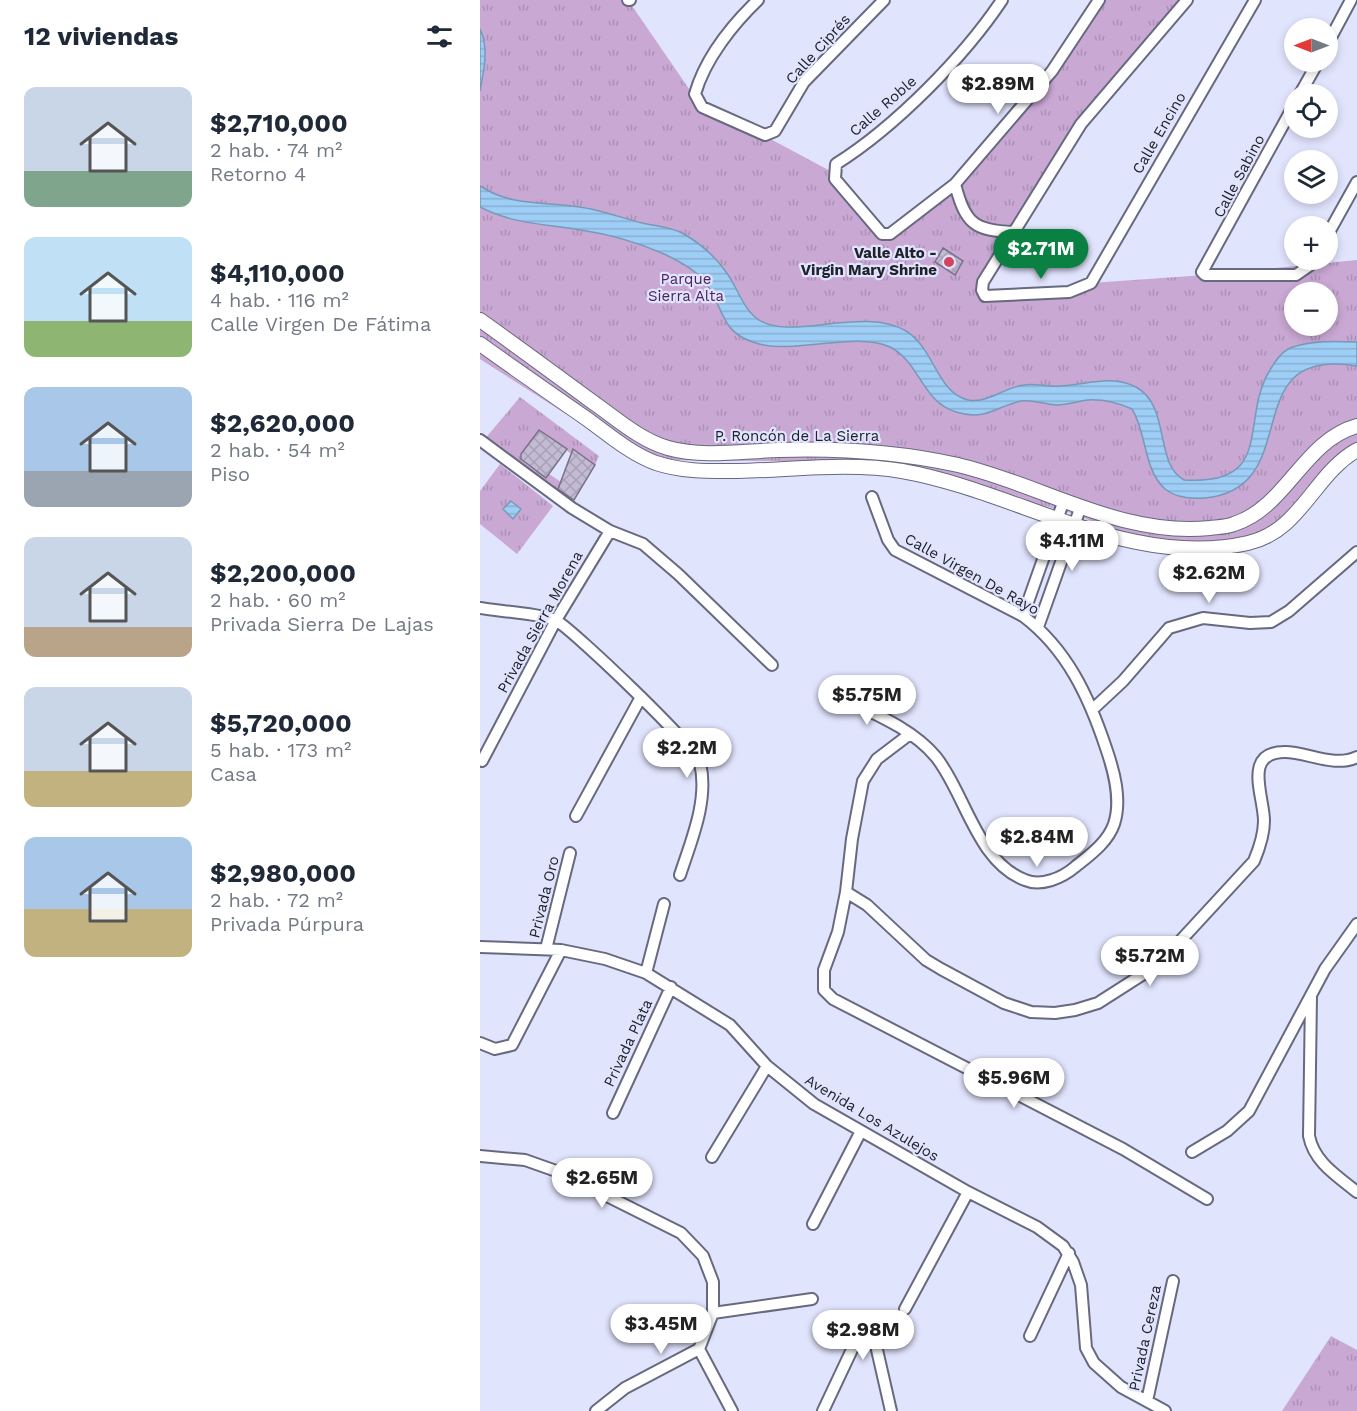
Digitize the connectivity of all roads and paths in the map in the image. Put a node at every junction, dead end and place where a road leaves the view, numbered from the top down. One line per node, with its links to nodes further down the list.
1 (758, 0): 2 (street, Calle Ciprés)
2 (884, 0)
3 (1002, 0): 11 (street, Calle Roble)
4 (1100, 0): 11 (street)
5 (1187, 0): 13 (street)
6 (1255, 0): 13 (street, Calle Encino)
7 (1351, 0): 8 (street)
8 (1338, 24)
9 (1284, 124): 14 (street, Calle Sabino)
10 (1357, 182): 12 (street)
11 (956, 184): 13 (street)
12 (1338, 216)
13 (1013, 232)
14 (1304, 270)
15 (480, 320): 20 (street, P. Roncón de La Sierra)
16 (480, 344): 21 (street)
17 (1357, 426): 24 (street, P. Roncón de La Sierra)
18 (480, 440): 27 (street)
19 (1357, 450): 26 (street)
20 (754, 451): 21 (street); 23 (street, P. Roncón de La Sierra)
21 (755, 470): 25 (street)
22 (872, 497): 30 (street, Calle Virgen De Rayo)
23 (1064, 500): 24 (street, P. Roncón de La Sierra); 25 (street)
24 (1081, 506): 26 (street)
25 (1058, 517): 26 (street); 30 (street)
26 (1074, 523): 32 (street)
27 (610, 531): 31 (street, Privada Sierra Morena); 33 (street)
28 (1357, 552): 36 (street)
29 (480, 608): 31 (street)
30 (1023, 616): 32 (street, Calle Virgen De Rayo)
31 (556, 620): 35 (street); 39 (street, Privada Sierra Morena)
32 (1038, 627): 36 (street, Calle Virgen De Rayo)
33 (772, 665)
34 (836, 695): 37 (street, Calle Virgen De Rayo)
35 (641, 697): 40 (street); 42 (street)
36 (1093, 709): 37 (street, Calle Virgen De Rayo)
37 (910, 734): 43 (street)
38 (1357, 757): 43 (street)
39 (482, 761)
40 (576, 816)
41 (570, 852): 47 (street, Privada Oro)
42 (680, 875)
43 (846, 892): 61 (street)
44 (664, 904): 49 (street)
45 (1357, 924): 51 (street)
46 (480, 947): 47 (street, Avenida Los Azulejos)
47 (546, 949): 48 (street, Avenida Los Azulejos)
48 (561, 950): 49 (street, Avenida Los Azulejos); 52 (street)
49 (646, 973): 50 (street, Avenida Los Azulejos)
50 (670, 987): 53 (street, Avenida Los Azulejos); 54 (street, Privada Plata)
51 (1311, 997): 56 (street); 60 (street)
52 (480, 1042)
53 (766, 1066): 55 (street, Avenida Los Azulejos); 58 (street)
54 (613, 1113)
55 (861, 1131): 59 (street, Avenida Los Azulejos); 62 (street)
56 (1192, 1152)
57 (480, 1156): 67 (street)
58 (712, 1157)
59 (968, 1192): 63 (street, Avenida Los Azulejos); 66 (street)
60 (1357, 1192)
61 (1207, 1198)
62 (813, 1224)
63 (1069, 1253): 68 (street); 70 (street)
64 (1173, 1281): 70 (street, Privada Cereza)
65 (812, 1299): 67 (street)
66 (905, 1309)
67 (713, 1312): 69 (street)
68 (1030, 1336)
69 (699, 1349): 71 (street); 72 (street)
70 (1147, 1401): 75 (street)
71 (596, 1411)
72 (732, 1411)
73 (823, 1411): 74 (street)
74 (891, 1411)
75 (1165, 1411)

